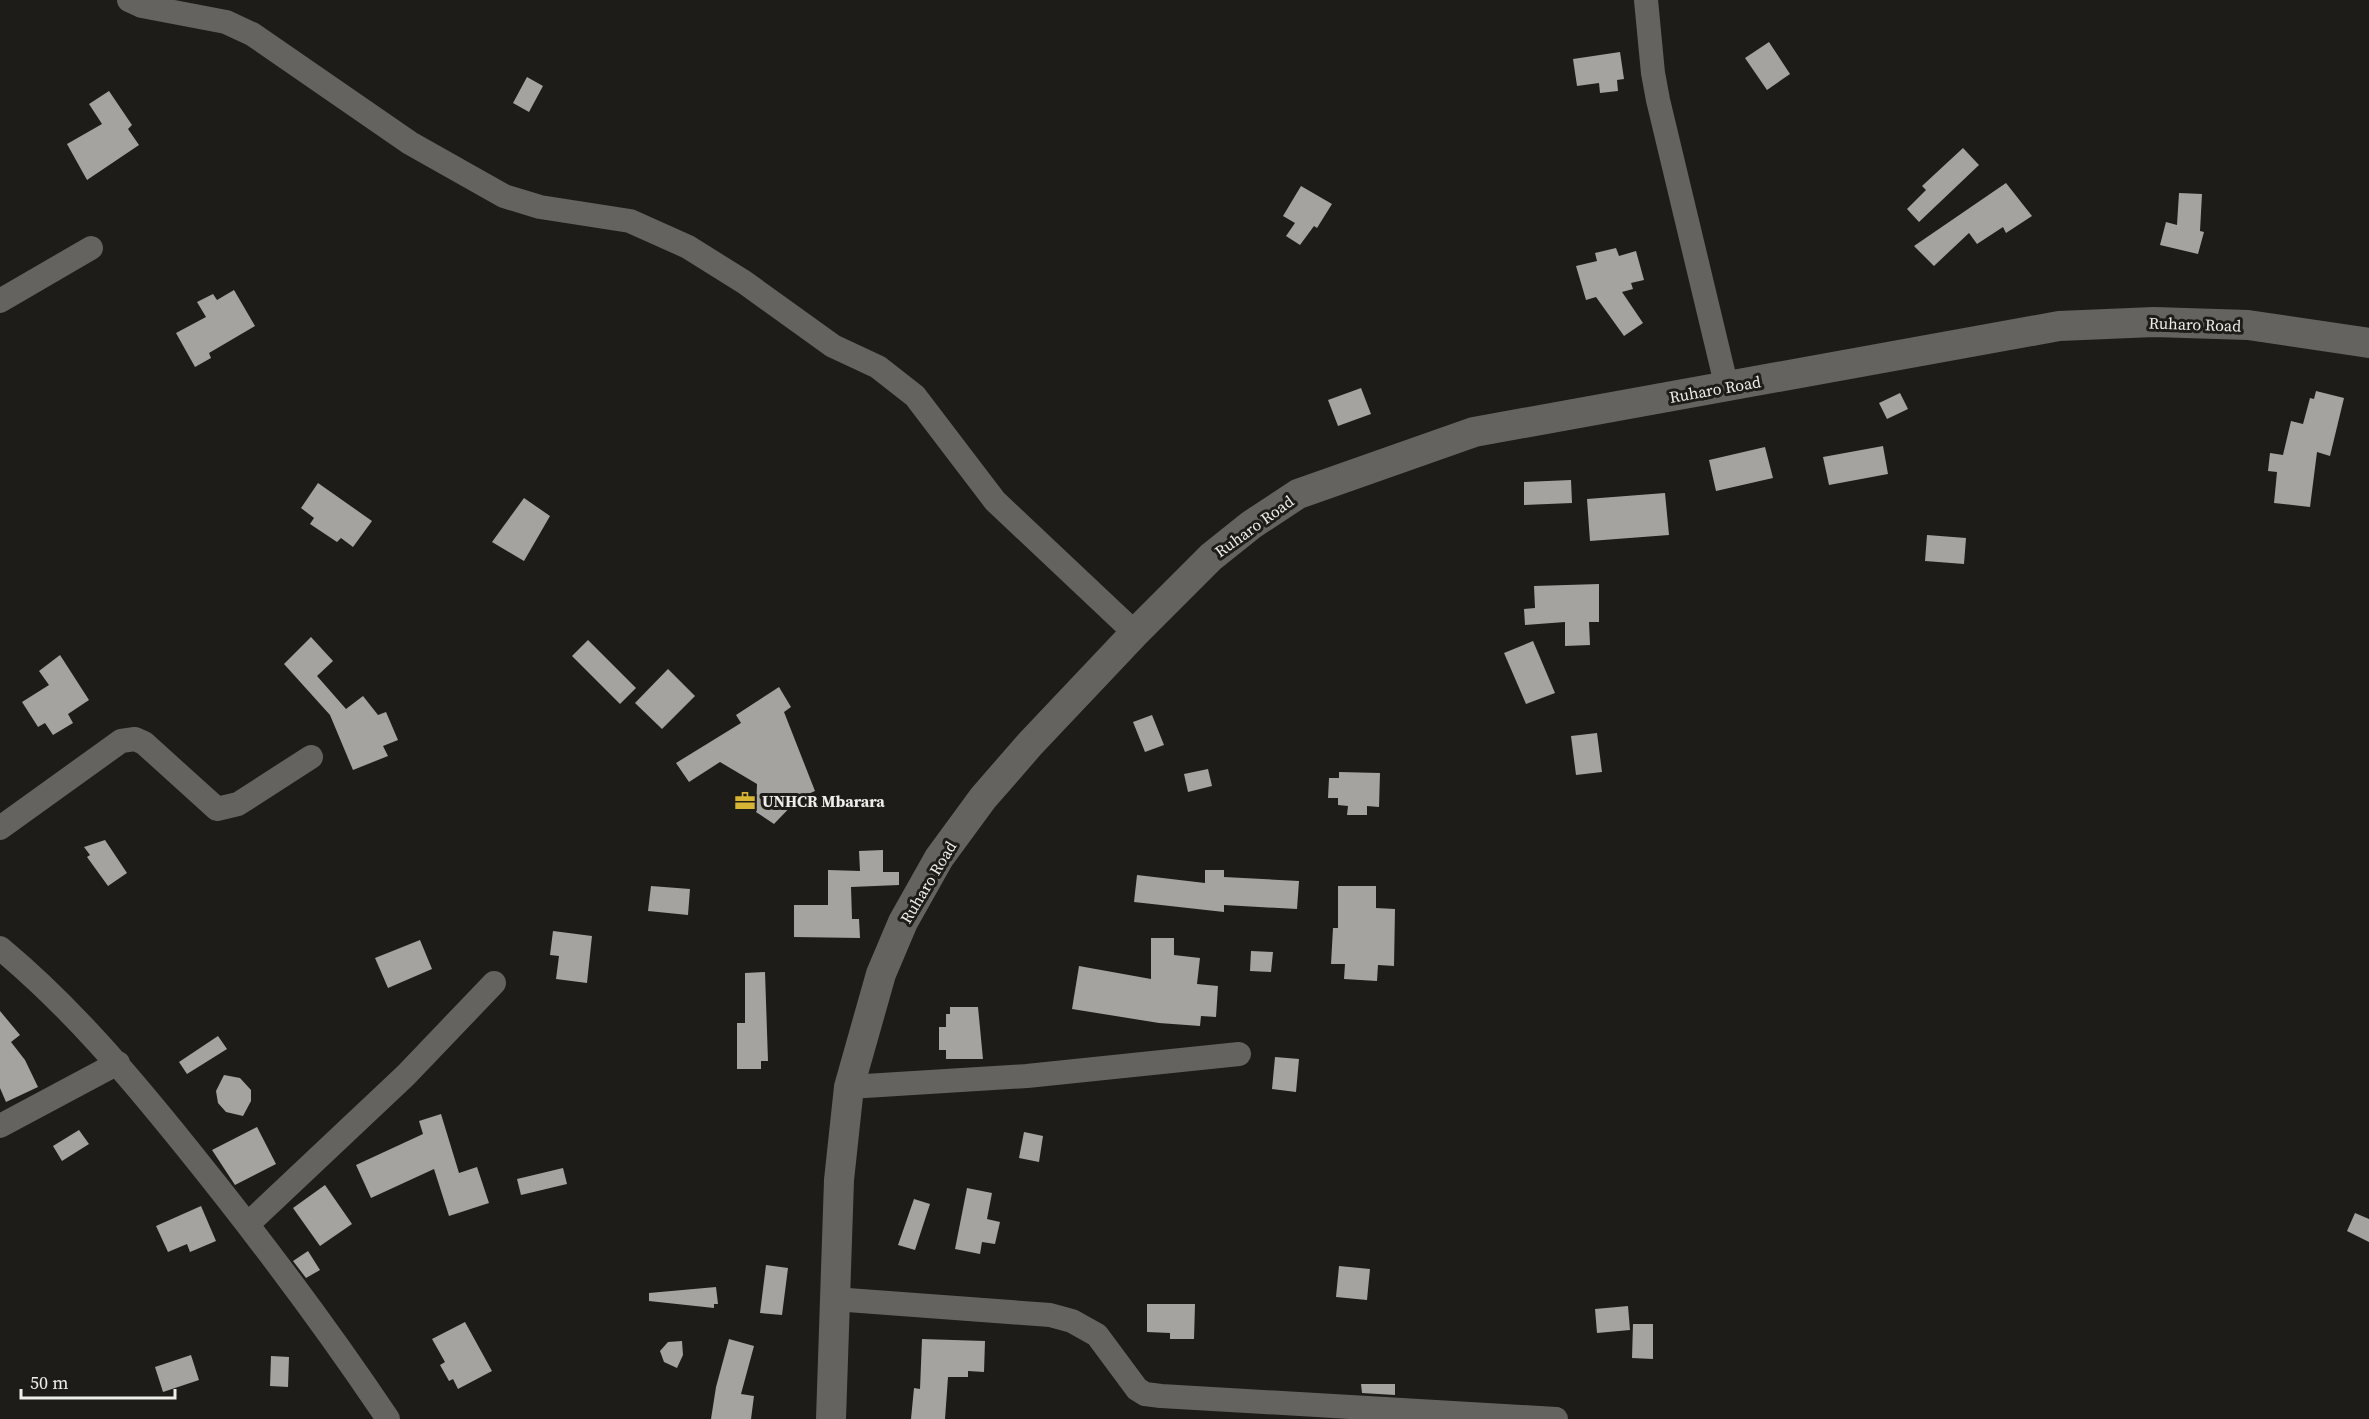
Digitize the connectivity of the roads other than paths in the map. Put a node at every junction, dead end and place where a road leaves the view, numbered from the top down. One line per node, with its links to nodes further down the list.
1 (129, 0): 7 (street)
2 (1646, 0): 6 (street)
3 (91, 248): 4 (street)
4 (0, 301)
5 (2369, 343): 6 (street, Ruharo Road)
6 (1727, 388): 7 (street, Ruharo Road)
7 (1135, 633): 14 (street, Ruharo Road)
8 (311, 757): 9 (street)
9 (0, 828)
10 (0, 948): 13 (street)
11 (494, 983): 16 (street)
12 (1239, 1054): 14 (street)
13 (118, 1063): 15 (street); 16 (street)
14 (849, 1087): 17 (street, Ruharo Road)
15 (0, 1126)
16 (248, 1224): 19 (street)
17 (834, 1299): 18 (street); 20 (street, Ruharo Road)
18 (1438, 1415): 21 (street)
19 (388, 1419)
20 (831, 1419)
21 (1556, 1419)

